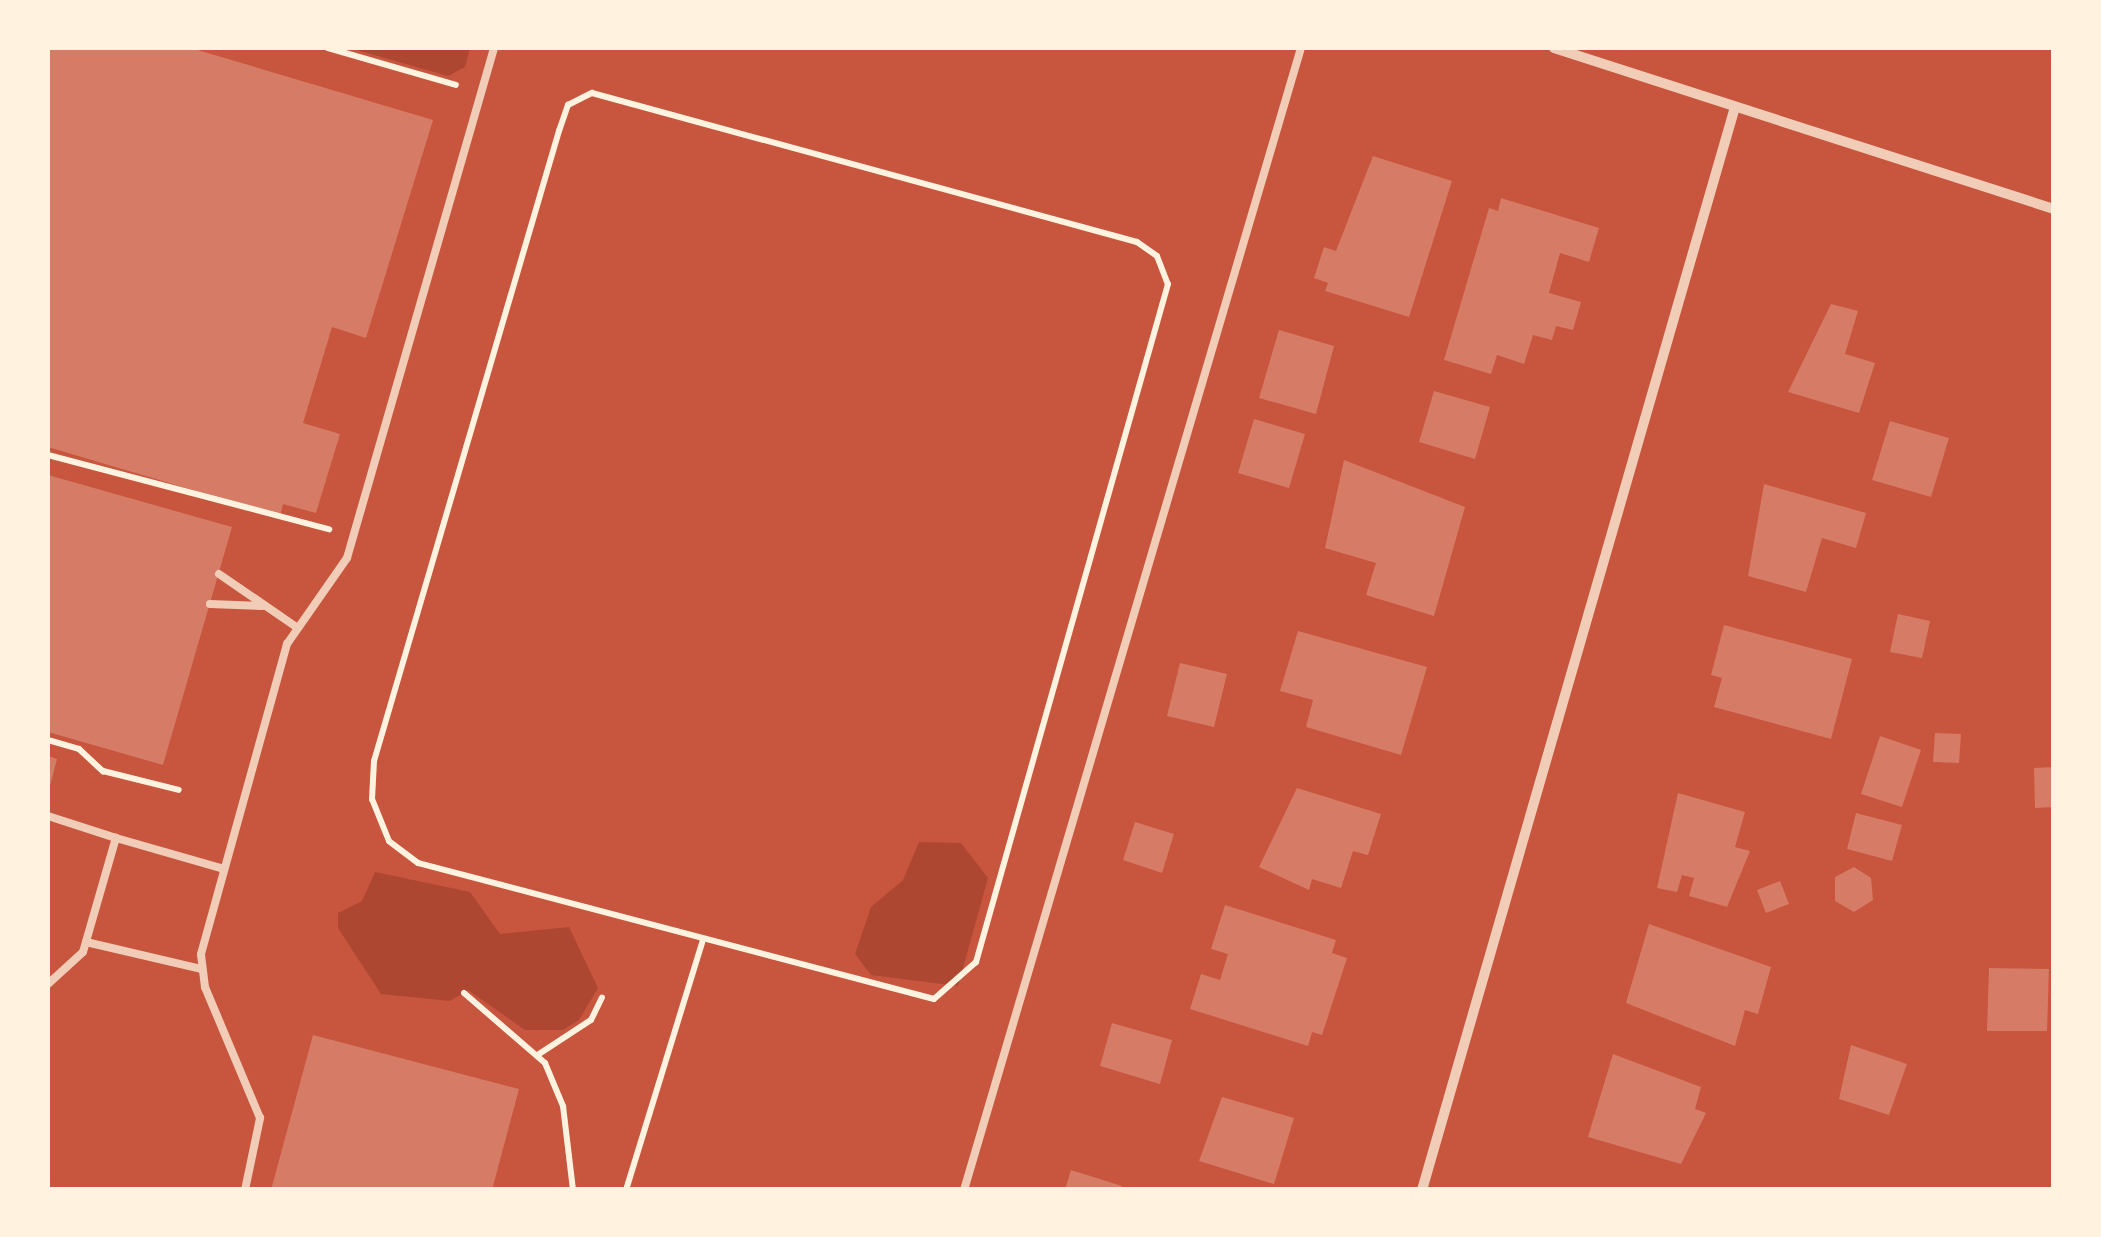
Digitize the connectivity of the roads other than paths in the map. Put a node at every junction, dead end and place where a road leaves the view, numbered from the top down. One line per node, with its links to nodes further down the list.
1 (494, 48): 9 (lane)
2 (1301, 48): 17 (lane)
3 (1554, 48): 4 (street)
4 (1735, 107): 5 (street); 18 (street)
5 (2054, 208)
6 (219, 574): 8 (lane)
7 (210, 604): 8 (lane)
8 (262, 606): 9 (lane)
9 (296, 626): 12 (lane)
10 (48, 816): 11 (lane)
11 (116, 838): 12 (lane); 13 (lane)
12 (224, 869): 14 (lane)
13 (86, 942): 14 (lane); 15 (lane)
14 (201, 968): 16 (lane)
15 (48, 984)
16 (245, 1190)
17 (964, 1190)
18 (1422, 1190)

